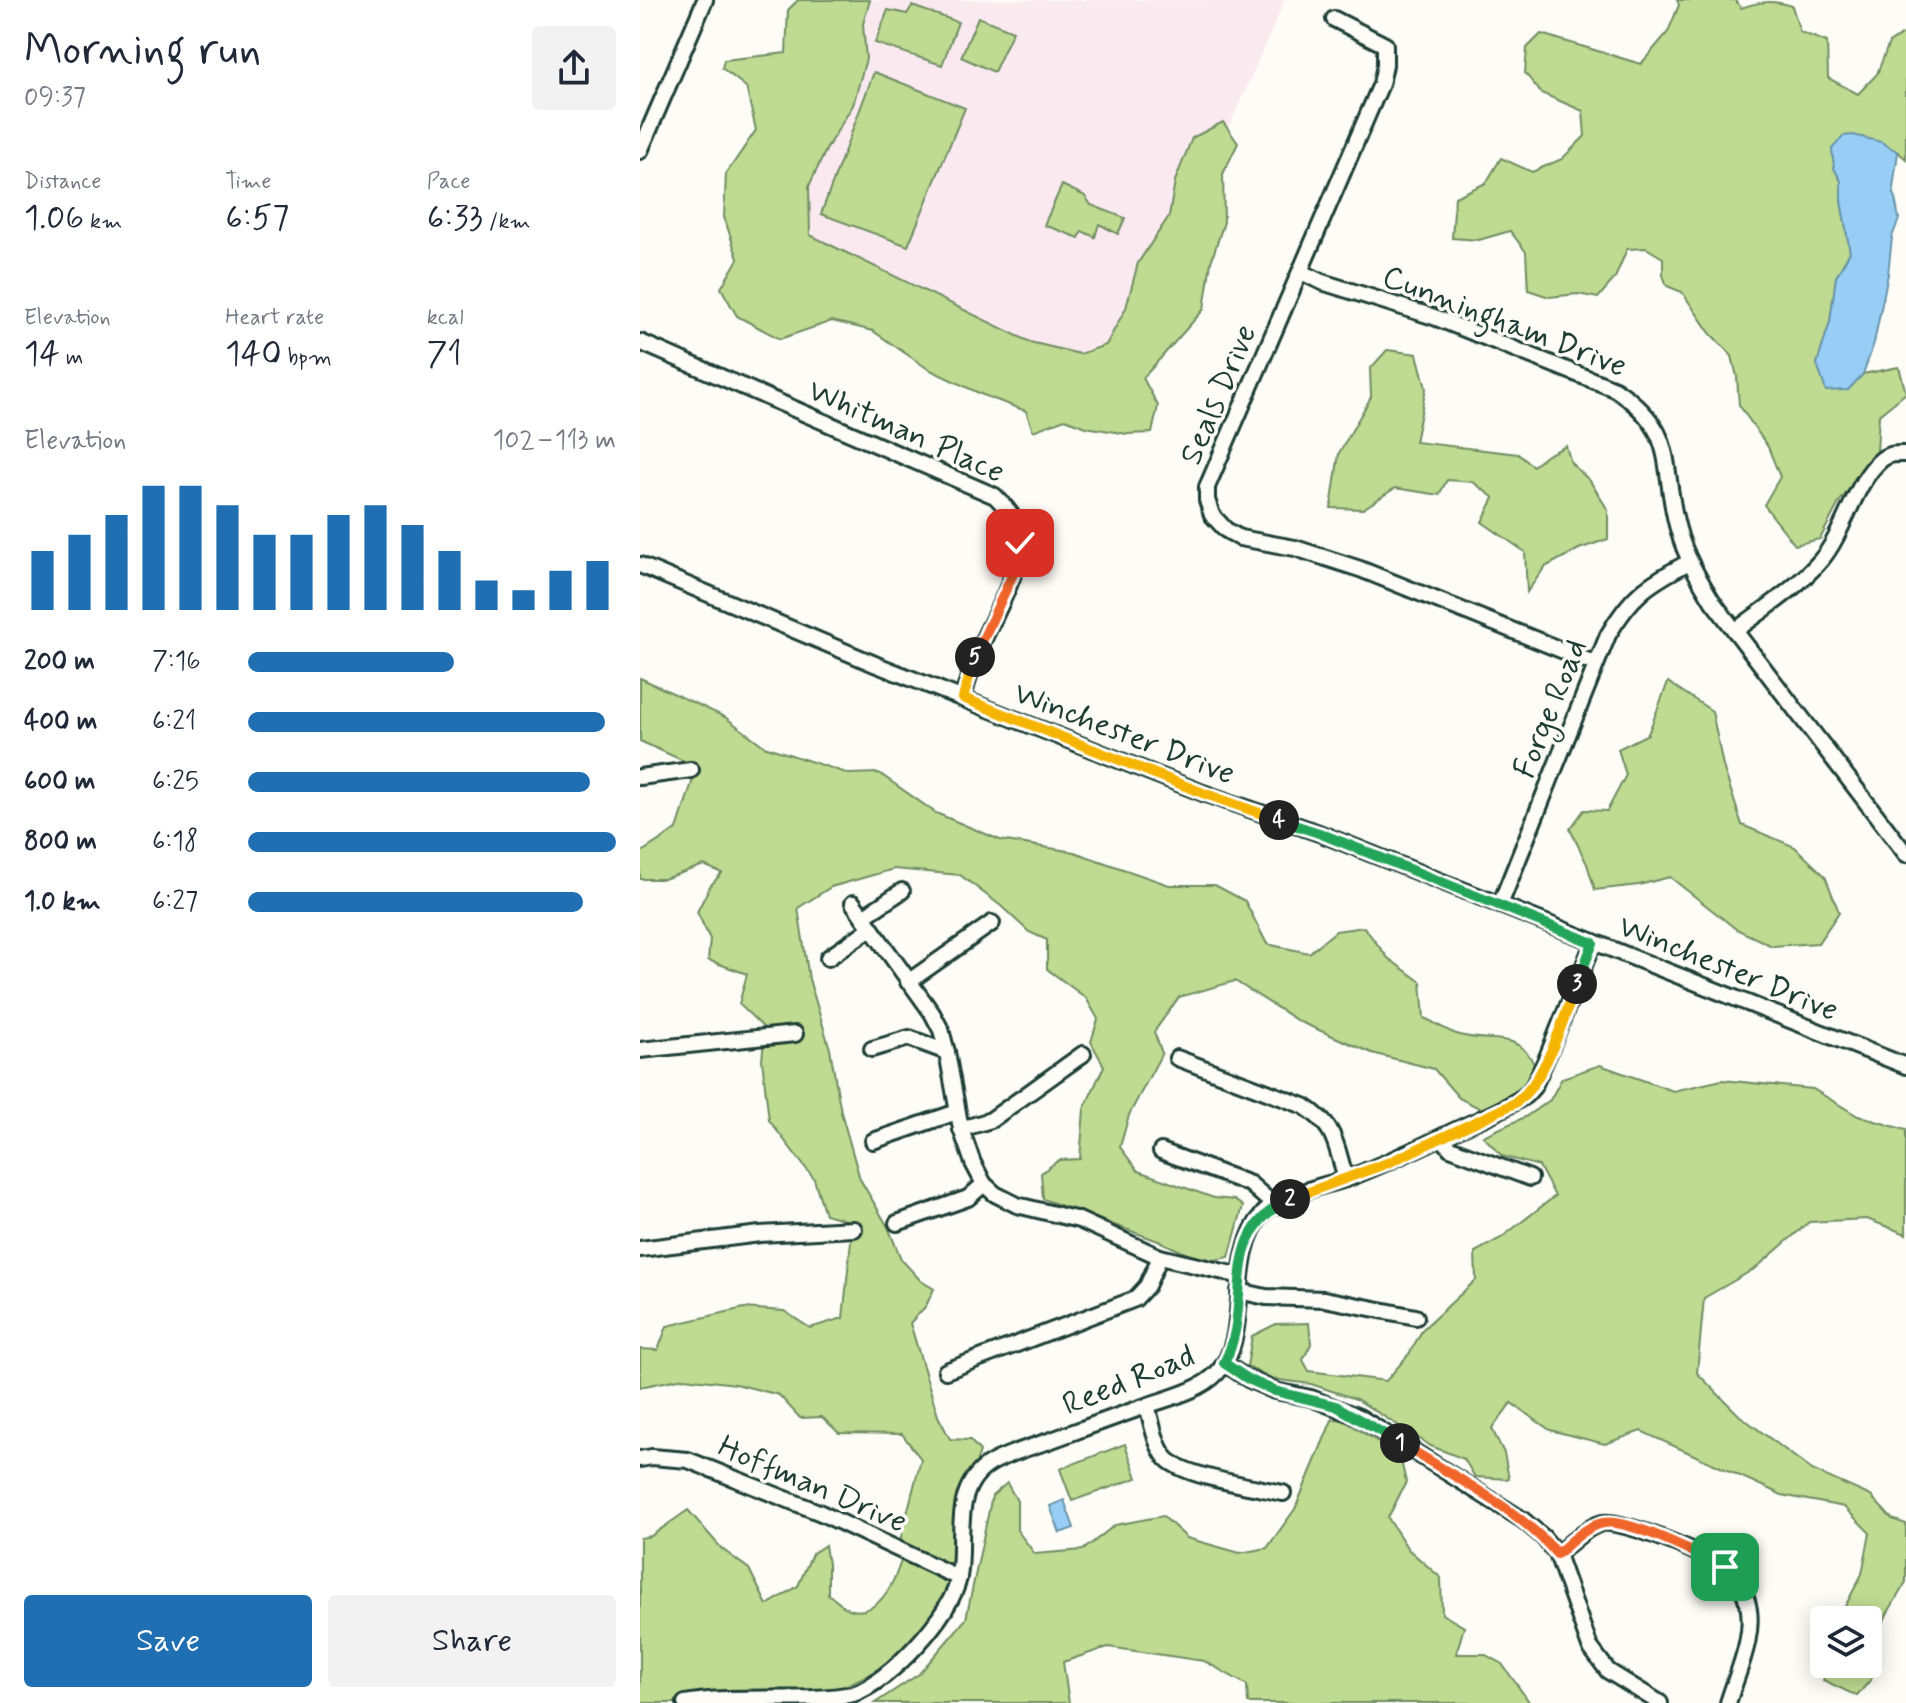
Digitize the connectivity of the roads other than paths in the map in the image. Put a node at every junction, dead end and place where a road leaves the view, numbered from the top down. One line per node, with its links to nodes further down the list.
1 (705, 0): 3 (street)
2 (1334, 19): 4 (street, Seals Drive)
3 (640, 151)
4 (1301, 272): 7 (street, Cunningham Drive); 10 (street, Seals Drive)
5 (640, 342): 11 (street, Whitman Place)
6 (1906, 454): 9 (street)
7 (1689, 562): 9 (street, Cunningham Drive); 10 (street, Forge Road)
8 (640, 565): 11 (street, Winchester Drive)
9 (1735, 631): 14 (street, Cunningham Drive)
10 (1596, 664): 17 (street, Forge Road)
11 (963, 698): 17 (street, Winchester Drive)
12 (691, 770): 13 (street)
13 (640, 777)
14 (1906, 854)
15 (902, 891): 18 (street)
16 (853, 903): 18 (street)
17 (1500, 905): 20 (street, Winchester Drive)
18 (867, 922): 21 (street); 22 (street)
19 (992, 923): 22 (street)
20 (1593, 943): 29 (street, Winchester Drive); 32 (street, Reed Road)
21 (828, 958)
22 (908, 982): 26 (street)
23 (795, 1034): 24 (street)
24 (640, 1049)
25 (872, 1049): 26 (street)
26 (947, 1052): 30 (street)
27 (1083, 1054): 31 (street)
28 (1177, 1058): 36 (street)
29 (1906, 1066)
30 (957, 1112): 31 (street); 33 (street)
31 (961, 1129): 37 (street)
32 (1442, 1137): 35 (street); 36 (street, Reed Road)
33 (873, 1141)
34 (1161, 1151): 38 (street)
35 (1530, 1178)
36 (1346, 1179): 38 (street, Reed Road)
37 (984, 1184): 39 (street); 42 (street)
38 (1275, 1206): 43 (street, Reed Road)
39 (897, 1223)
40 (854, 1229): 41 (street)
41 (640, 1249)
42 (1160, 1257): 43 (street); 47 (street)
43 (1241, 1276): 44 (street, Reed Road)
44 (1239, 1291): 45 (street); 46 (street, Reed Road)
45 (1416, 1317)
46 (1224, 1363): 48 (street, Reed Road); 51 (street)
47 (946, 1371)
48 (1147, 1406): 50 (street); 52 (street, Reed Road)
49 (640, 1459): 52 (street, Hoffman Drive)
50 (1283, 1493)
51 (1557, 1554): 54 (street); 55 (street)
52 (959, 1578): 53 (street, Reed Road)
53 (685, 1703)
54 (1660, 1703)
55 (1728, 1703)

